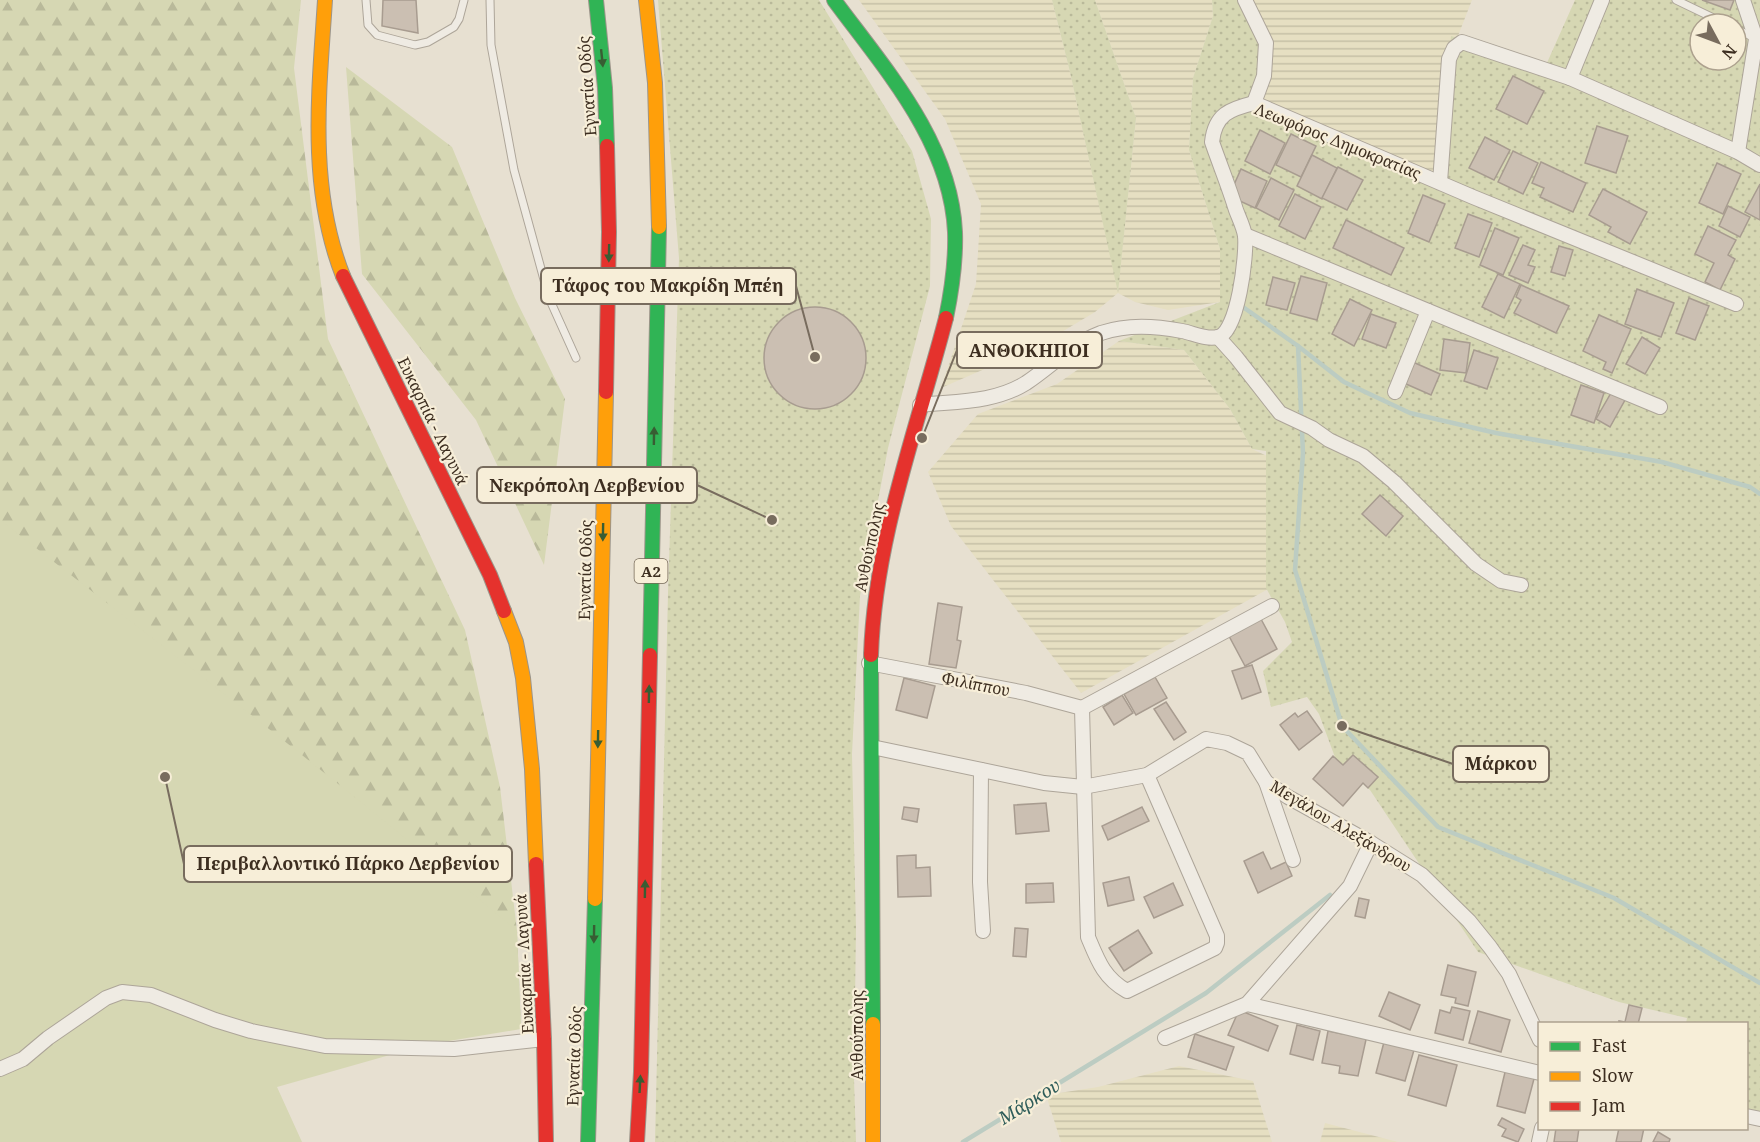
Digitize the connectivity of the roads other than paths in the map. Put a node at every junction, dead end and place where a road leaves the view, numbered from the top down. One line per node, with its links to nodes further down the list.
1 (325, 0): 43 (main road, Ευκαρπία - Λαγυνά)
2 (366, 0): 3 (lane)
3 (464, 0)
4 (489, 0): 24 (lane)
5 (596, 0): 47 (main road, Εγνατία Οδός, one-way to 47)
6 (646, 0): 48 (main road, Α2, one-way to 6)
7 (834, 0): 26 (main road, Ανθούπολης)
8 (1245, 0): 16 (street)
9 (1602, 0): 15 (street)
10 (1676, 0): 12 (lane)
11 (1743, 0): 14 (street)
12 (1701, 12)
13 (1748, 35): 14 (lane)
14 (1756, 39): 17 (street)
15 (1570, 78): 17 (street); 19 (street)
16 (1254, 103): 19 (street, Λεωφόρος Δημοκρατίας); 20 (street, Λεωφόρος Δημοκρατίας)
17 (1738, 152): 18 (street)
18 (1760, 165)
19 (1440, 182): 21 (street, Λεωφόρος Δημοκρατίας)
20 (1245, 235): 22 (street); 23 (street, Λεωφόρος Δημοκρατίας)
21 (1736, 304)
22 (1428, 311): 25 (street); 27 (street)
23 (1218, 337): 26 (street); 28 (street)
24 (576, 358)
25 (1395, 392)
26 (921, 405): 30 (main road, Ανθούπολης)
27 (1660, 407)
28 (1521, 585)
29 (1272, 606): 31 (street)
30 (869, 663): 31 (street, Φιλίππου); 32 (main road, Ανθούπολης)
31 (1082, 708): 36 (street)
32 (872, 747): 33 (street, Μεγάλου Αλεξάνδρου); 49 (main road, Ανθούπολης)
33 (981, 770): 36 (street, Μεγάλου Αλεξάνδρου); 39 (street)
34 (1147, 775): 35 (street, Μεγάλου Αλεξάνδρου); 36 (street, Μεγάλου Αλεξάνδρου); 36 (street)
35 (1266, 782): 37 (street, Μεγάλου Αλεξάνδρου); 38 (street)
36 (1083, 788)
37 (1371, 843): 40 (street); 42 (street, Μεγάλου Αλεξάνδρου)
38 (1293, 860)
39 (983, 931)
40 (1247, 1004): 41 (street); 45 (street)
41 (1165, 1038)
42 (1538, 1038)
43 (544, 1039): 44 (street); 46 (main road, Ευκαρπία - Λαγυνά)
44 (0, 1069)
45 (1538, 1072)
46 (546, 1142)
47 (588, 1142)
48 (637, 1142)
49 (873, 1142)

